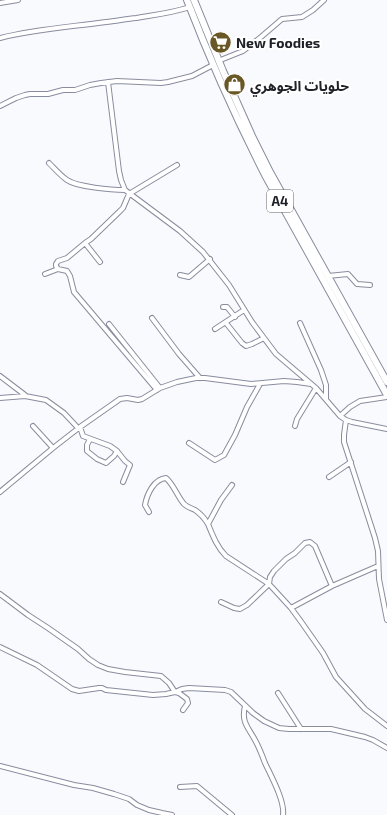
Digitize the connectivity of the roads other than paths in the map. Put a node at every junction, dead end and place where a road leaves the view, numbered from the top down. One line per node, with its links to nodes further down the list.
1 (18, 0): 5 (street)
2 (187, 0): 6 (highway, A4)
3 (194, 0): 8 (highway, A4)
4 (324, 0): 9 (street)
5 (0, 3)
6 (190, 7): 7 (street); 8 (highway, A4)
7 (0, 38)
8 (208, 43): 9 (highway, A4)
9 (216, 63): 10 (street); 22 (highway, A4); 42 (highway, A4)
10 (108, 82): 11 (street); 14 (street)
11 (0, 106)
12 (49, 163): 14 (street)
13 (177, 165): 15 (street)
14 (125, 190): 15 (street)
15 (129, 194): 16 (street); 17 (street)
16 (85, 243): 18 (street); 19 (street)
17 (210, 259): 21 (street); 25 (street)
18 (100, 262)
19 (58, 269): 20 (street); 40 (street)
20 (45, 274)
21 (180, 275)
22 (328, 276): 23 (street); 33 (highway, A4)
23 (370, 285)
24 (223, 307): 26 (street)
25 (244, 310): 26 (street); 32 (street)
26 (235, 317): 28 (street)
27 (152, 318): 35 (street)
28 (226, 323): 31 (street); 32 (street)
29 (300, 323): 44 (street)
30 (109, 324): 40 (street)
31 (216, 329)
32 (264, 338): 38 (street)
33 (384, 372): 36 (highway, A4)
34 (0, 376): 41 (street)
35 (200, 378): 37 (street); 40 (street)
36 (387, 382)
37 (260, 384): 38 (street); 52 (street)
38 (312, 384): 39 (street)
39 (316, 388): 44 (street); 48 (street)
40 (159, 389): 49 (street)
41 (25, 396): 43 (street); 49 (street)
42 (387, 396): 45 (street)
43 (0, 398)
44 (326, 399): 45 (street)
45 (340, 416): 46 (street)
46 (346, 420): 50 (street); 55 (street)
47 (33, 426): 53 (street)
48 (295, 426)
49 (80, 428): 51 (street); 53 (street)
50 (387, 429)
51 (90, 439): 54 (street); 54 (street)
52 (189, 443)
53 (53, 448): 59 (street)
54 (116, 451): 57 (street)
55 (351, 462): 56 (street); 62 (street)
56 (329, 477)
57 (123, 482)
58 (232, 485): 61 (street)
59 (0, 492)
60 (148, 512): 61 (street)
61 (208, 524): 63 (street)
62 (378, 566): 64 (street); 68 (street)
63 (269, 584): 64 (street); 66 (street); 67 (street)
64 (332, 586): 67 (street)
65 (0, 594): 70 (street)
66 (221, 602)
67 (291, 608): 74 (street)
68 (387, 620)
69 (0, 647): 70 (street)
70 (175, 692): 72 (street); 73 (street)
71 (278, 693): 75 (street)
72 (245, 706): 75 (street); 81 (street)
73 (183, 710)
74 (387, 726)
75 (301, 729): 76 (street)
76 (387, 748)
77 (0, 766): 79 (street)
78 (180, 786): 80 (street)
79 (172, 815)
80 (232, 815)
81 (283, 815)

